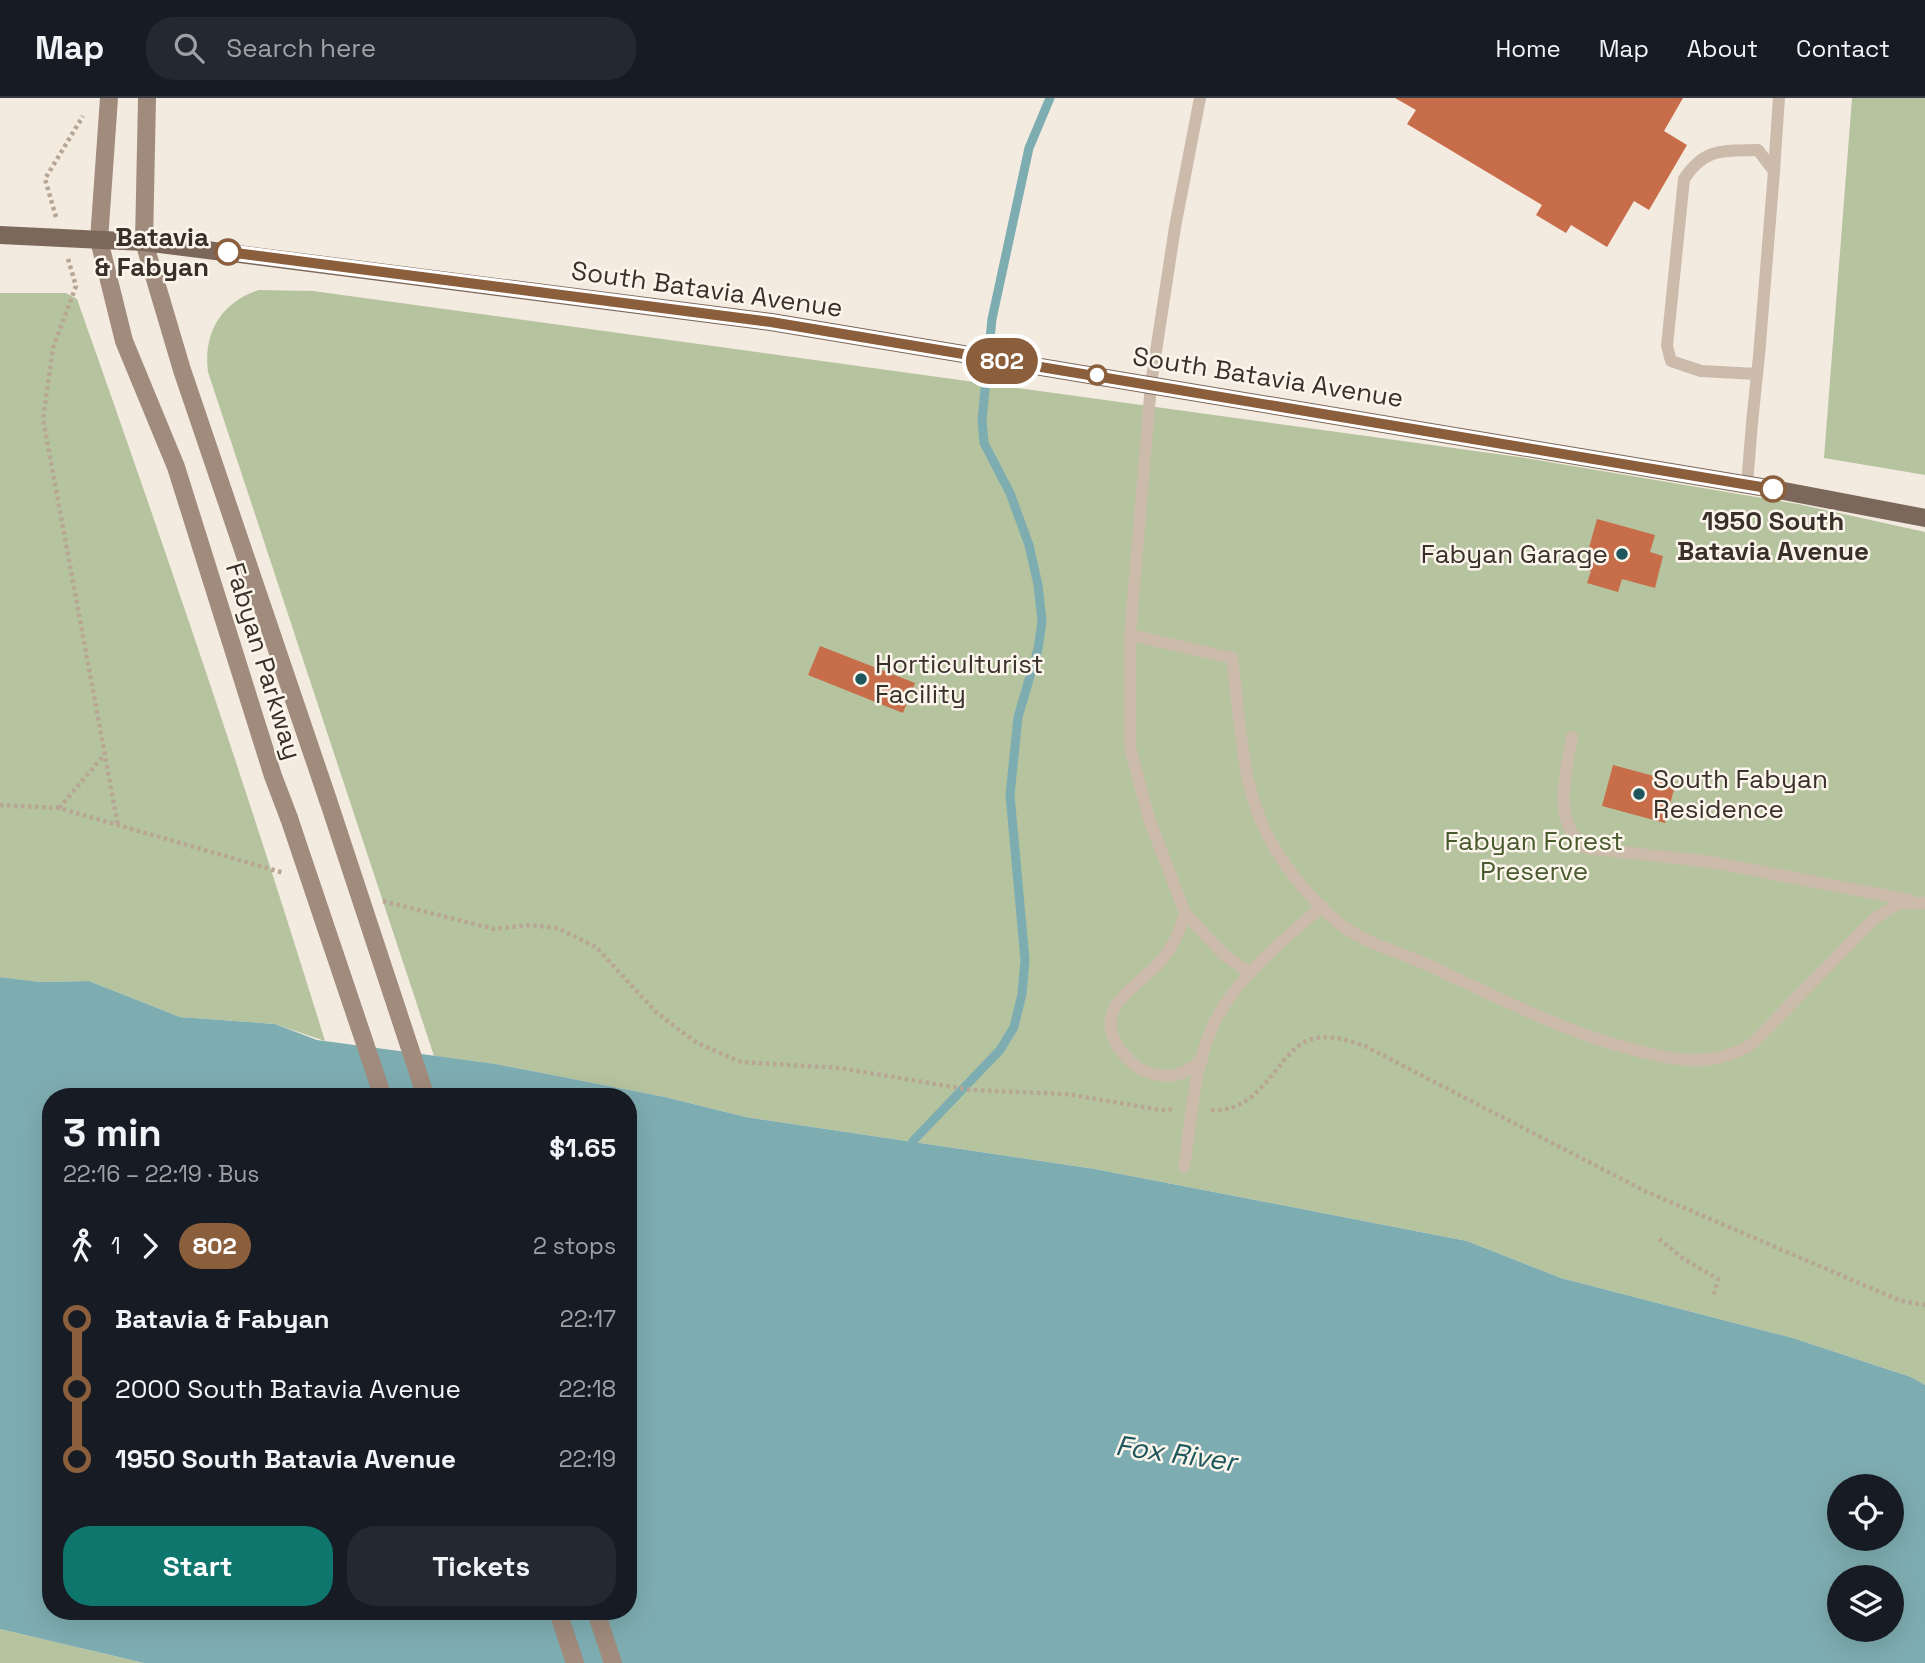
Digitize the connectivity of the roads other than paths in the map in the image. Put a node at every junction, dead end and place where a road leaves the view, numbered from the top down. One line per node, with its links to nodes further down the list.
1 (109, 98): 7 (main road, Fabyan Parkway)
2 (147, 98): 8 (main road, Fabyan Parkway)
3 (1200, 98): 10 (lane)
4 (1779, 98): 5 (lane)
5 (1774, 171): 9 (lane); 9 (lane)
6 (0, 235): 7 (main road, South Batavia Avenue)
7 (99, 240): 8 (main road, South Batavia Avenue); 20 (main road, Fabyan Parkway, bridge)
8 (144, 242): 10 (main road, South Batavia Avenue); 21 (main road, Fabyan Parkway, bridge)
9 (1757, 374): 11 (lane)
10 (1151, 384): 11 (main road, South Batavia Avenue); 13 (lane)
11 (1747, 484): 12 (main road, South Batavia Avenue)
12 (1925, 518)
13 (1130, 635): 16 (lane); 17 (lane)
14 (1572, 737): 15 (lane)
15 (1923, 903): 16 (lane)
16 (1321, 906): 18 (lane)
17 (1185, 913): 18 (lane); 19 (lane)
18 (1250, 973): 19 (lane)
19 (1202, 1060): 22 (lane)
20 (380, 1088)
21 (423, 1088)
22 (1184, 1167)
23 (561, 1620): 25 (main road)
24 (599, 1620): 26 (main road)
25 (575, 1663)
26 (613, 1663)

